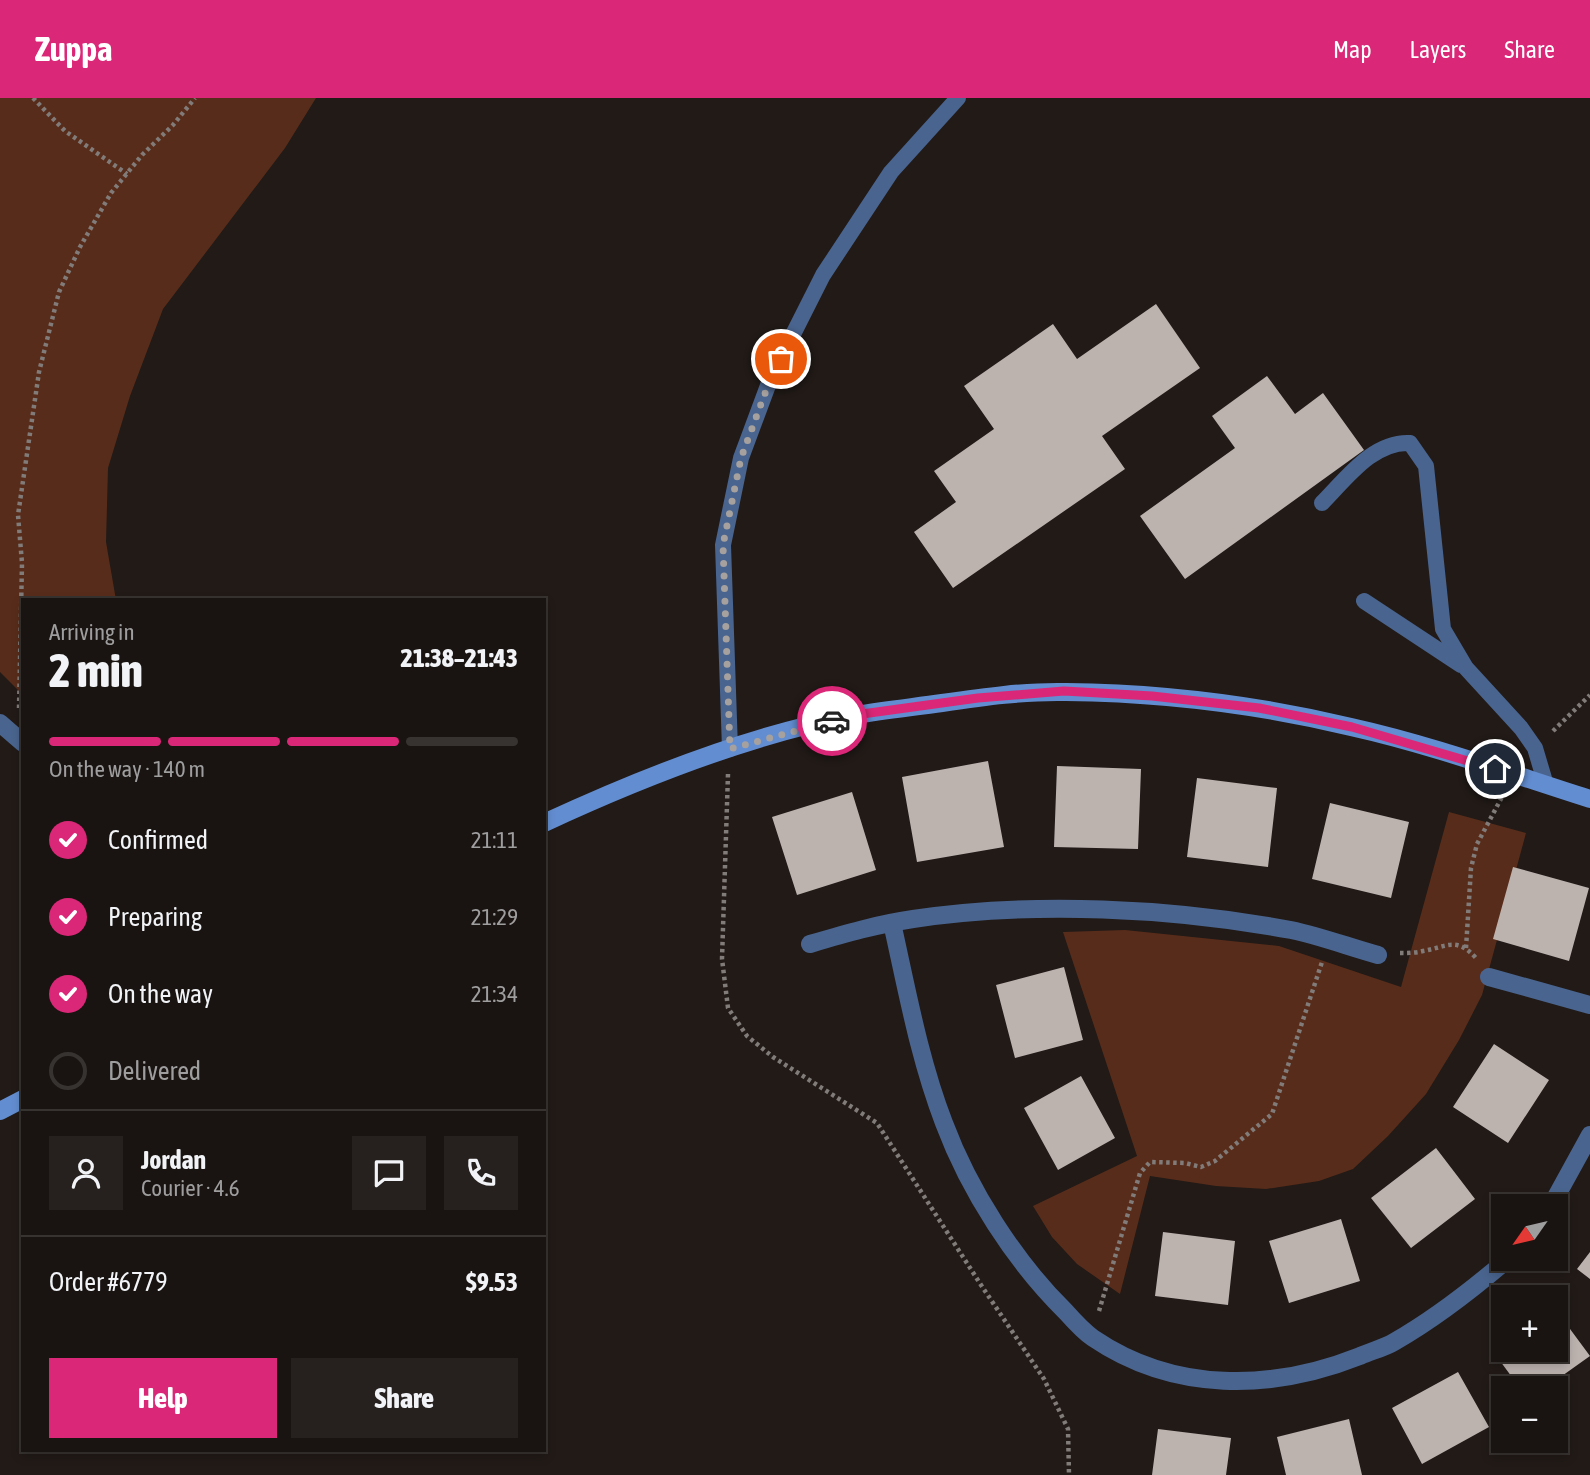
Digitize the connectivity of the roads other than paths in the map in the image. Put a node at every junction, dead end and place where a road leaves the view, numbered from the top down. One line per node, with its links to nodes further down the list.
1 (958, 98): 7 (lane)
2 (1322, 503): 4 (lane)
3 (1364, 601): 4 (lane)
4 (1466, 668): 8 (lane)
5 (0, 723): 6 (street)
6 (21, 742)
7 (730, 749): 8 (main road); 10 (main road)
8 (1546, 785): 9 (main road)
9 (1590, 799)
10 (546, 822)
11 (892, 923): 12 (street); 13 (street); 20 (street)
12 (810, 944)
13 (1378, 955)
14 (1489, 977): 15 (street)
15 (1590, 1005)
16 (21, 1100): 17 (main road)
17 (0, 1111)
18 (1590, 1135): 19 (street)
19 (1558, 1194)
20 (1494, 1271)

